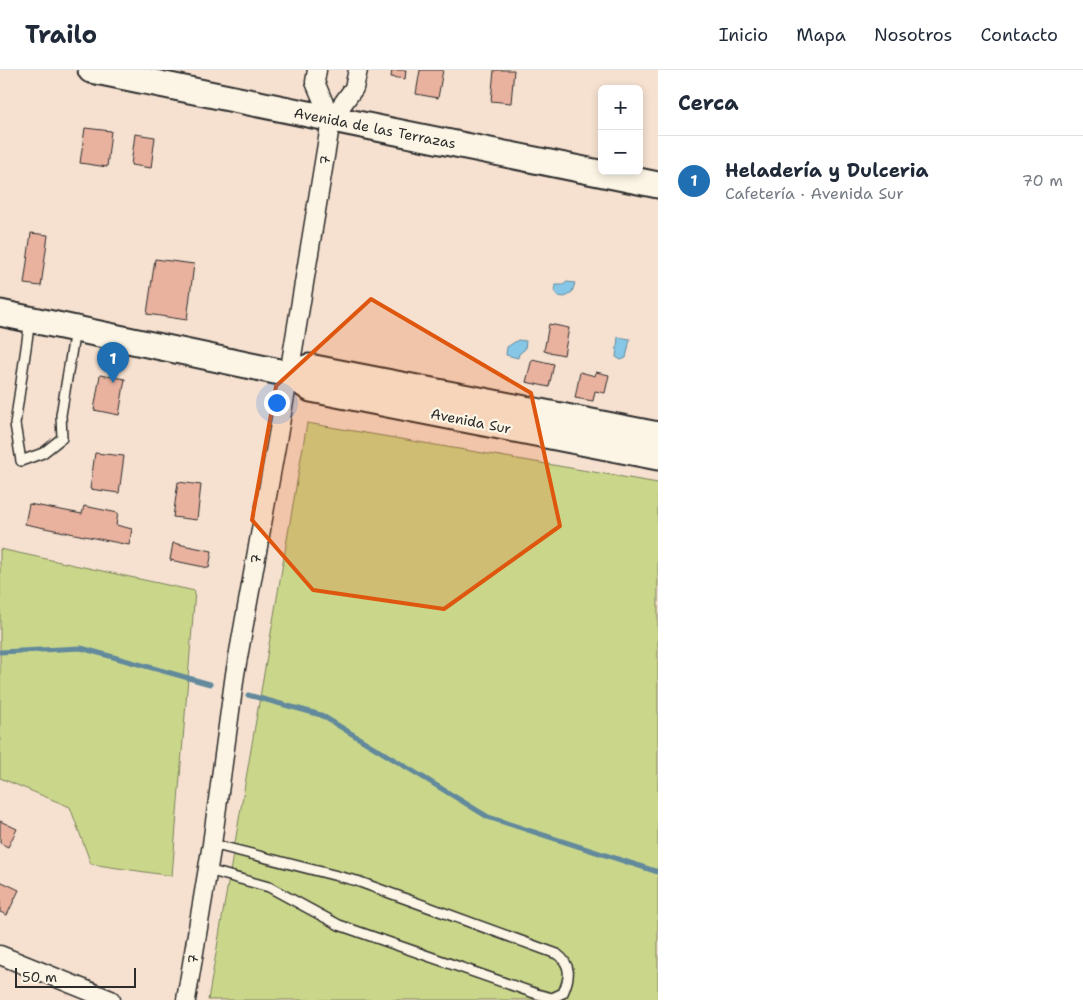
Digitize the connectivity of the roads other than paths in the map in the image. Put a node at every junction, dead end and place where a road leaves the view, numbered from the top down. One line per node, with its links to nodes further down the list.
1 (92, 70): 4 (street, Avenida de las Terrazas)
2 (317, 70): 4 (street)
3 (358, 70): 4 (street, 7)
4 (331, 120): 5 (street, Avenida de las Terrazas); 9 (street, 7)
5 (658, 185)
6 (0, 314): 7 (street, Avenida Sur)
7 (30, 320): 8 (street, Avenida Sur); 8 (lane)
8 (75, 329): 9 (street, Avenida Sur)
9 (290, 374): 10 (street, Avenida Sur); 11 (street, Avenida Sur); 12 (street, 7)
10 (658, 435)
11 (658, 457)
12 (212, 844): 13 (street, 7); 13 (lane)
13 (208, 870): 16 (street, 7)
14 (0, 955): 15 (street)
15 (111, 1000)
16 (186, 1000)

